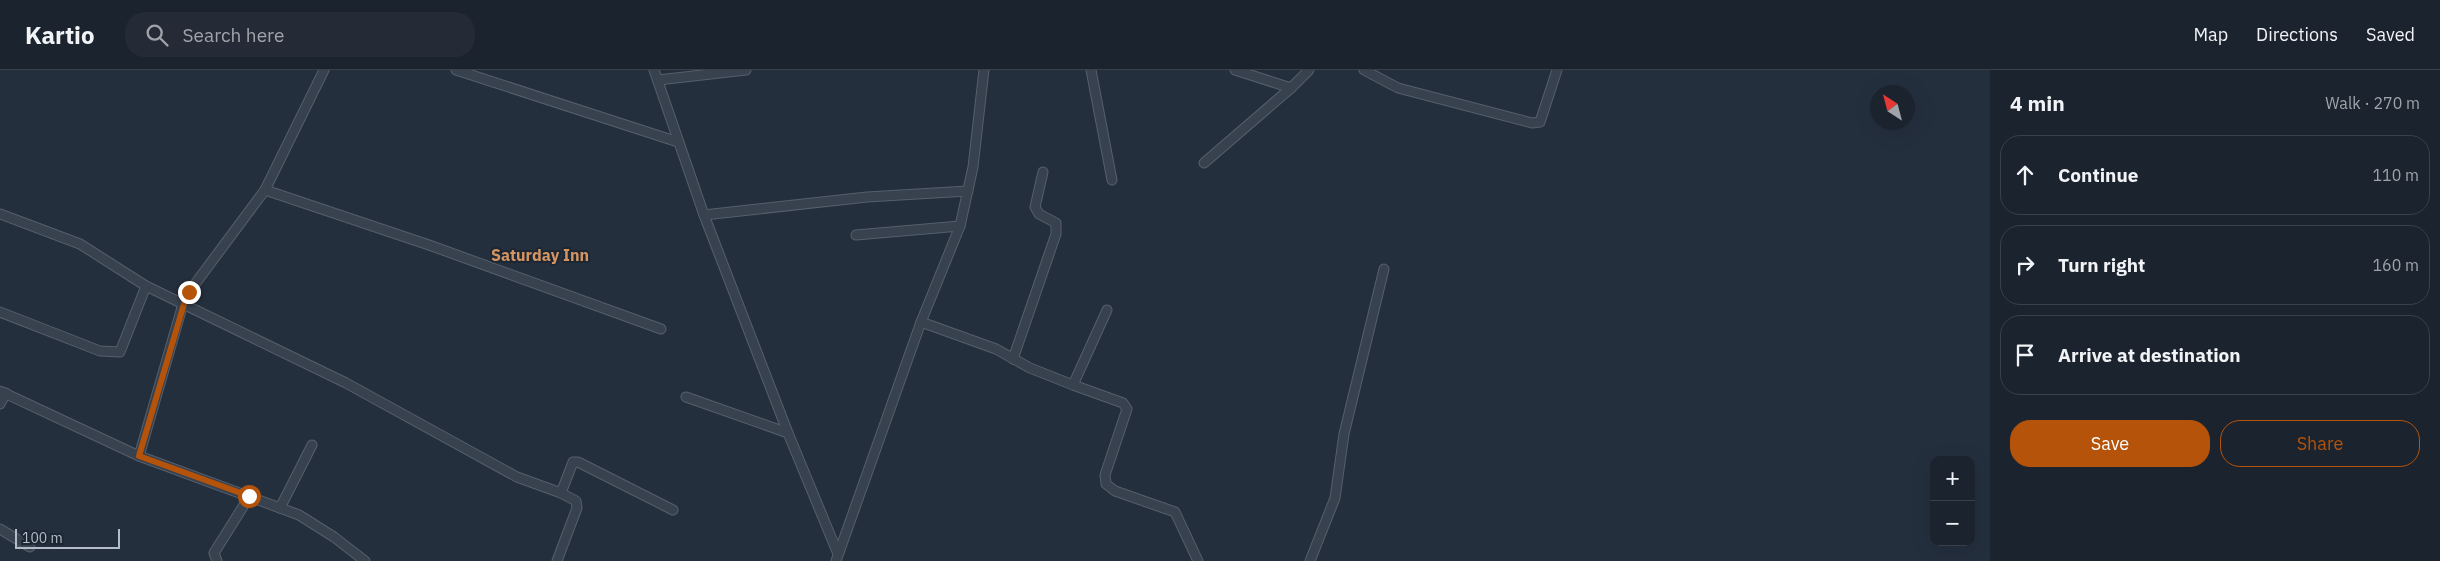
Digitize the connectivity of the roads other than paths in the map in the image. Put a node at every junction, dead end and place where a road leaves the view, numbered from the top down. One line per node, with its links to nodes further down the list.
1 (324, 70): 17 (street)
2 (456, 70): 13 (street)
3 (654, 70): 11 (street)
4 (746, 70): 11 (street)
5 (984, 70): 18 (street)
6 (1091, 70): 16 (street)
7 (1235, 70): 12 (street)
8 (1308, 70): 12 (street)
9 (1364, 70): 10 (street)
10 (1557, 70)
11 (658, 80): 13 (street)
12 (1291, 88): 14 (street)
13 (678, 142): 20 (street)
14 (1204, 163)
15 (1043, 172): 30 (street)
16 (1112, 180)
17 (265, 190): 25 (street); 29 (street)
18 (968, 191): 20 (street); 21 (street)
19 (0, 214): 24 (street)
20 (704, 215): 35 (street)
21 (960, 226): 22 (street); 28 (street)
22 (856, 236)
23 (1384, 269): 49 (street)
24 (146, 286): 25 (street); 27 (street)
25 (184, 304): 37 (street); 38 (street)
26 (1107, 310): 31 (street)
27 (0, 312)
28 (921, 322): 30 (street); 44 (street)
29 (661, 329)
30 (1013, 359): 31 (street)
31 (1073, 385): 48 (street)
32 (3, 392): 34 (street); 37 (street)
33 (686, 397): 35 (street)
34 (0, 404)
35 (788, 433): 44 (street)
36 (312, 445): 40 (street)
37 (139, 456): 39 (street)
38 (561, 492): 41 (street); 47 (street)
39 (249, 496): 40 (street); 45 (street)
40 (280, 508): 46 (street)
41 (673, 510)
42 (0, 530): 43 (street)
43 (30, 547)
44 (837, 557)
45 (217, 561)
46 (365, 561)
47 (557, 561)
48 (1198, 561)
49 (1310, 561)

